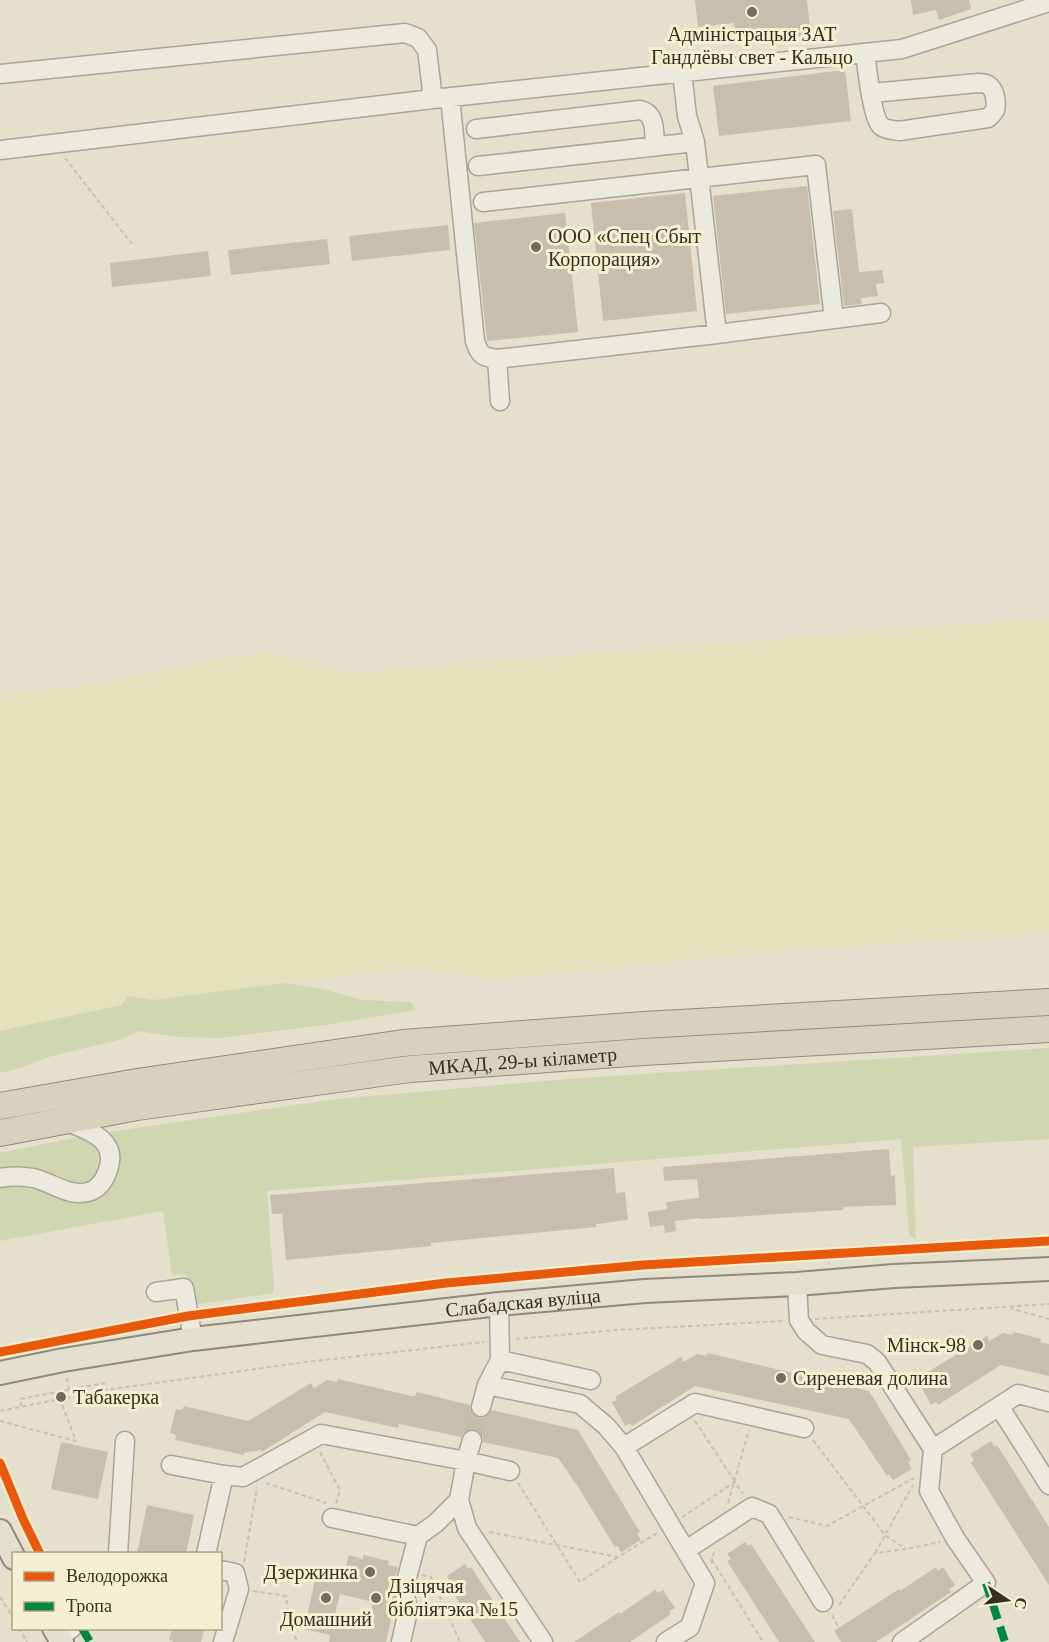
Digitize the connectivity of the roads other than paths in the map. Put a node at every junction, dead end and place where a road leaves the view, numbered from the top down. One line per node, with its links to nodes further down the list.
1 (1049, 2): 2 (lane)
2 (865, 53): 3 (lane); 5 (lane)
3 (687, 72): 6 (lane); 8 (lane)
4 (0, 74): 6 (lane)
5 (872, 93): 5 (lane)
6 (442, 98): 10 (lane); 17 (lane)
7 (476, 129): 9 (lane)
8 (695, 142): 9 (lane); 12 (lane)
9 (655, 146): 11 (lane)
10 (0, 150)
11 (478, 166)
12 (699, 178): 13 (lane); 15 (lane); 16 (lane)
13 (483, 202)
14 (881, 313): 15 (lane)
15 (834, 319): 16 (lane)
16 (717, 334): 17 (lane)
17 (497, 358): 18 (lane)
18 (500, 401)
19 (1049, 1002): 21 (highway, МКАД, 29-ы кіламетр)
20 (1049, 1029): 22 (highway, МКАД, 29-ы кіламетр)
21 (0, 1106)
22 (65, 1121): 23 (highway, МКАД, 29-ы кіламетр); 24 (lane)
23 (0, 1133)
24 (0, 1178)
25 (1049, 1269): 26 (main road, Слабадская вуліца)
26 (797, 1284): 28 (main road, Слабадская вуліца); 41 (lane)
27 (156, 1292): 29 (lane)
28 (500, 1304): 29 (main road, Слабадская вуліца); 30 (lane)
29 (193, 1339): 31 (main road, Слабадская вуліца)
30 (500, 1360): 32 (lane); 33 (lane)
31 (0, 1373)
32 (591, 1380)
33 (487, 1385): 36 (lane); 40 (lane)
34 (1049, 1402): 35 (lane)
35 (999, 1406): 41 (lane); 46 (lane)
36 (481, 1407)
37 (804, 1428): 40 (lane)
38 (472, 1440): 42 (lane)
39 (125, 1441): 52 (lane)
40 (624, 1447): 51 (lane)
41 (933, 1449): 61 (lane)
42 (466, 1461): 44 (lane); 45 (lane); 47 (lane)
43 (171, 1465): 45 (lane)
44 (510, 1471)
45 (224, 1475): 53 (lane)
46 (1049, 1485)
47 (459, 1500): 50 (lane); 59 (lane)
48 (332, 1518): 50 (lane)
49 (0, 1531): 54 (main road)
50 (418, 1536): 58 (lane)
51 (686, 1550): 56 (lane); 60 (lane)
52 (118, 1552)
53 (207, 1552)
54 (12, 1554)
55 (222, 1570): 57 (lane)
56 (830, 1604)
57 (223, 1642)
58 (401, 1642)
59 (543, 1642)
60 (666, 1642)
61 (902, 1642)

